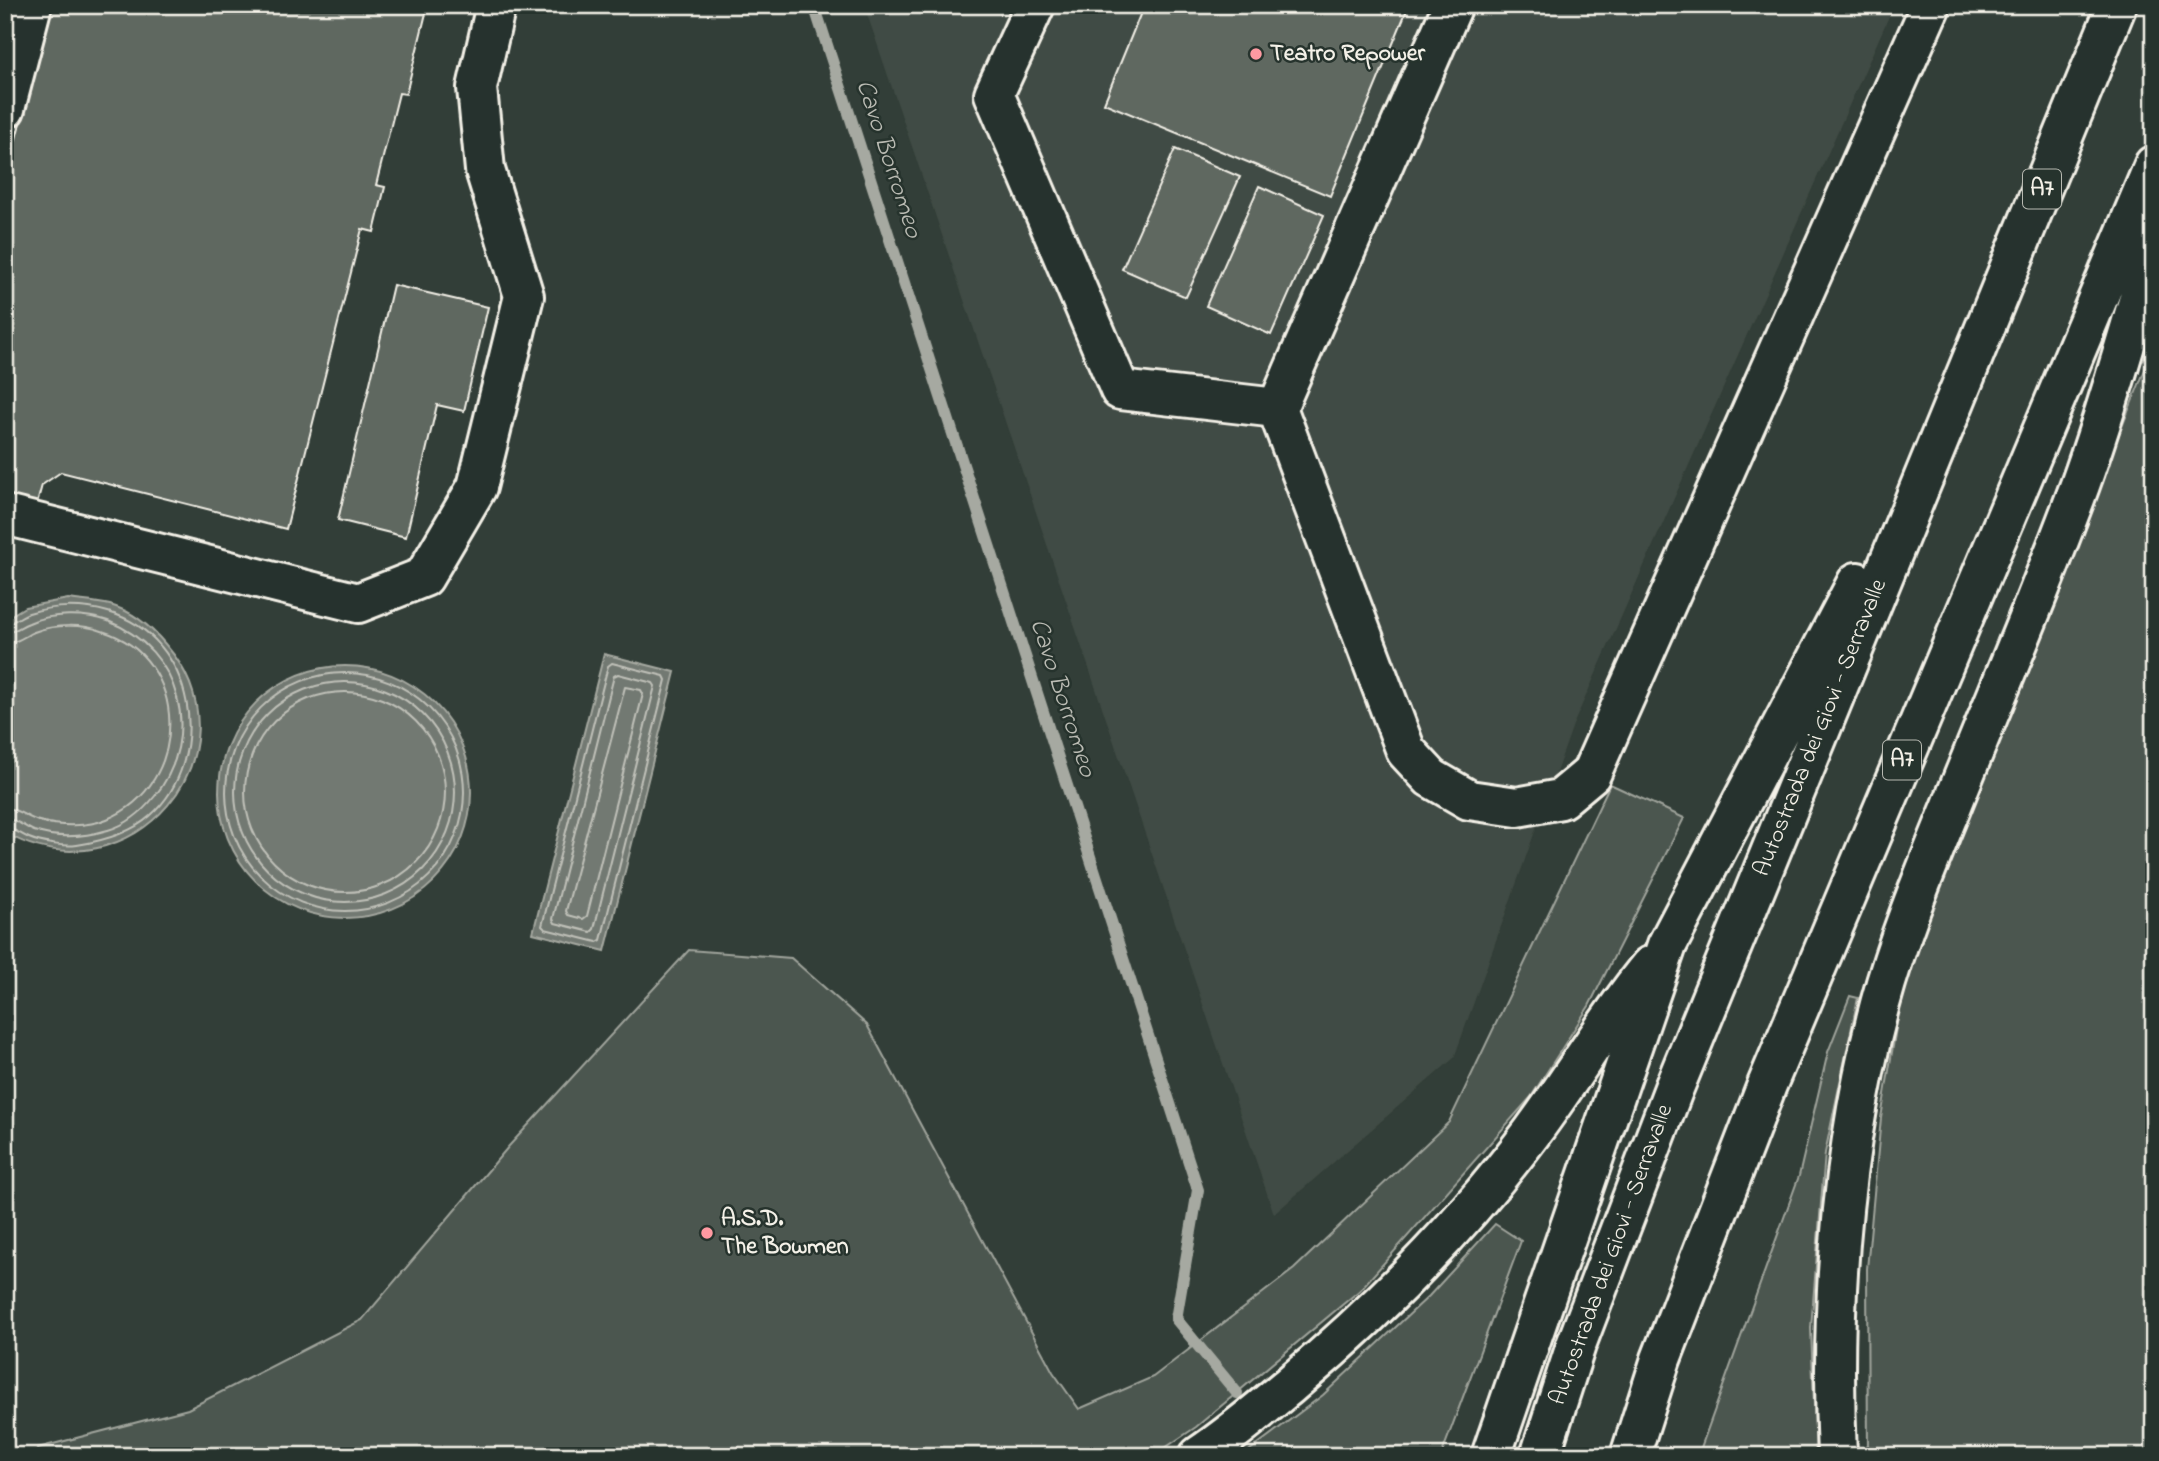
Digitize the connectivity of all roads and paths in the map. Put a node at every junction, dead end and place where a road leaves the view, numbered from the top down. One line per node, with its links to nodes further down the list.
1 (32, 5): 7 (main road)
2 (496, 5): 12 (main road)
3 (1035, 5): 11 (main road)
4 (1453, 5): 11 (main road)
5 (1931, 5): 11 (main road)
6 (2117, 5): 10 (main road, Autostrada dei Giovi - Serravalle / A7)
7 (5, 109)
8 (2154, 165): 17 (main road, A7)
9 (2154, 250): 18 (main road)
10 (1967, 373): 13 (main road, A7); 16 (main road, Autostrada dei Giovi - Serravalle / A7)
11 (1277, 408)
12 (5, 515)
13 (1667, 945): 14 (main road); 15 (main road, A7)
14 (1199, 1456)
15 (1491, 1456)
16 (1540, 1456)
17 (1630, 1456)
18 (1837, 1456)

